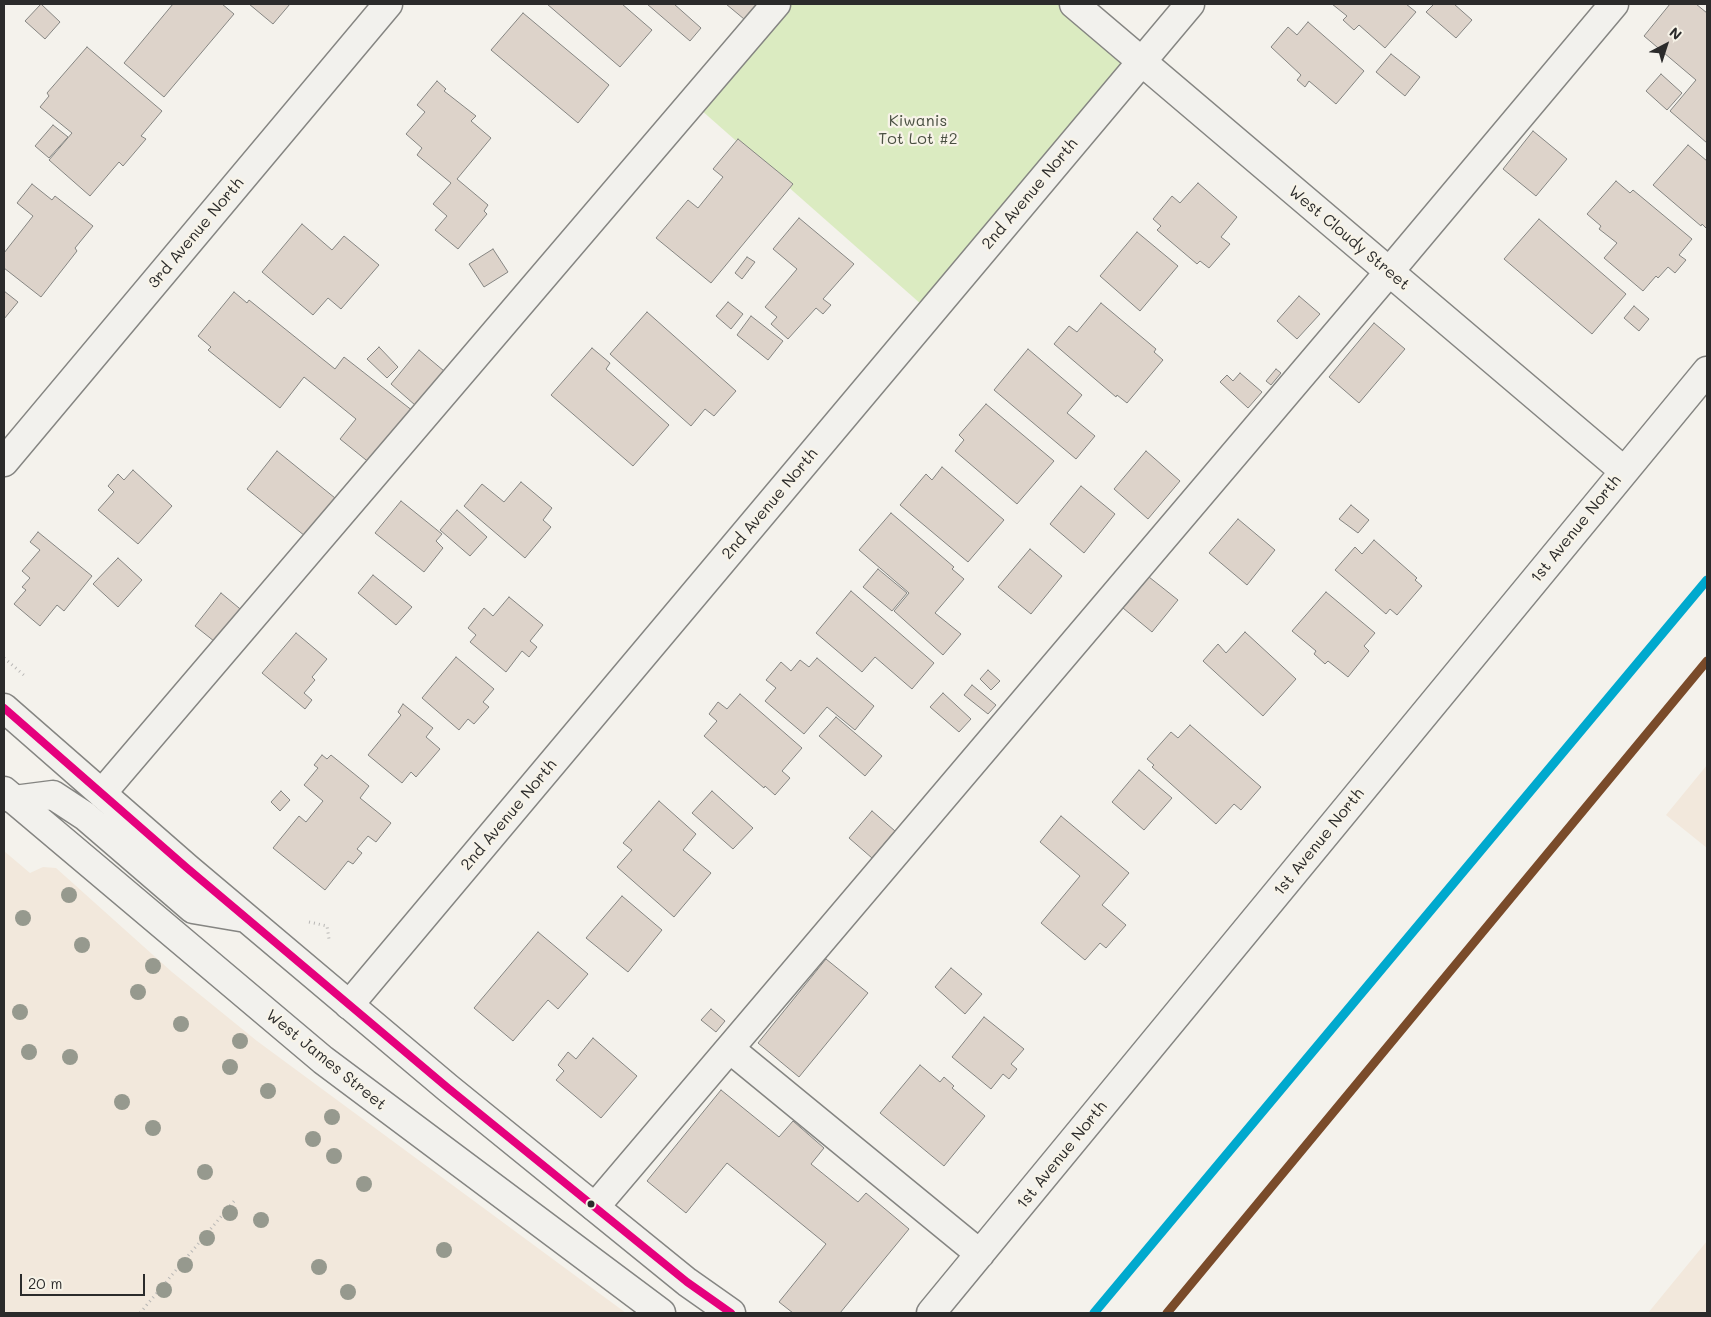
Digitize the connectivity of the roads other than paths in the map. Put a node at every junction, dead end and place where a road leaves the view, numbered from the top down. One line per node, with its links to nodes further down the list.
1 (388, 4): 9 (street, 3rd Avenue North)
2 (776, 4): 12 (street)
3 (1074, 4): 6 (street, West Cloudy Street)
4 (1190, 4): 6 (street, 2nd Avenue North)
5 (1614, 4): 7 (street)
6 (1142, 62): 7 (street, West Cloudy Street); 15 (street, 2nd Avenue North)
7 (1389, 272): 10 (street, West Cloudy Street); 16 (street)
8 (1707, 371): 10 (street, 1st Avenue North)
9 (4, 462)
10 (1624, 471): 18 (street, 1st Avenue North)
11 (4, 708): 12 (street)
12 (102, 793): 14 (street)
13 (7, 801): 14 (street); 19 (street, West James Street)
14 (247, 918): 15 (street)
15 (349, 1005): 17 (street)
16 (730, 1049): 17 (street); 18 (street)
17 (596, 1207): 20 (street)
18 (980, 1254): 21 (street, 1st Avenue North)
19 (661, 1313)
20 (732, 1313)
21 (931, 1313)

